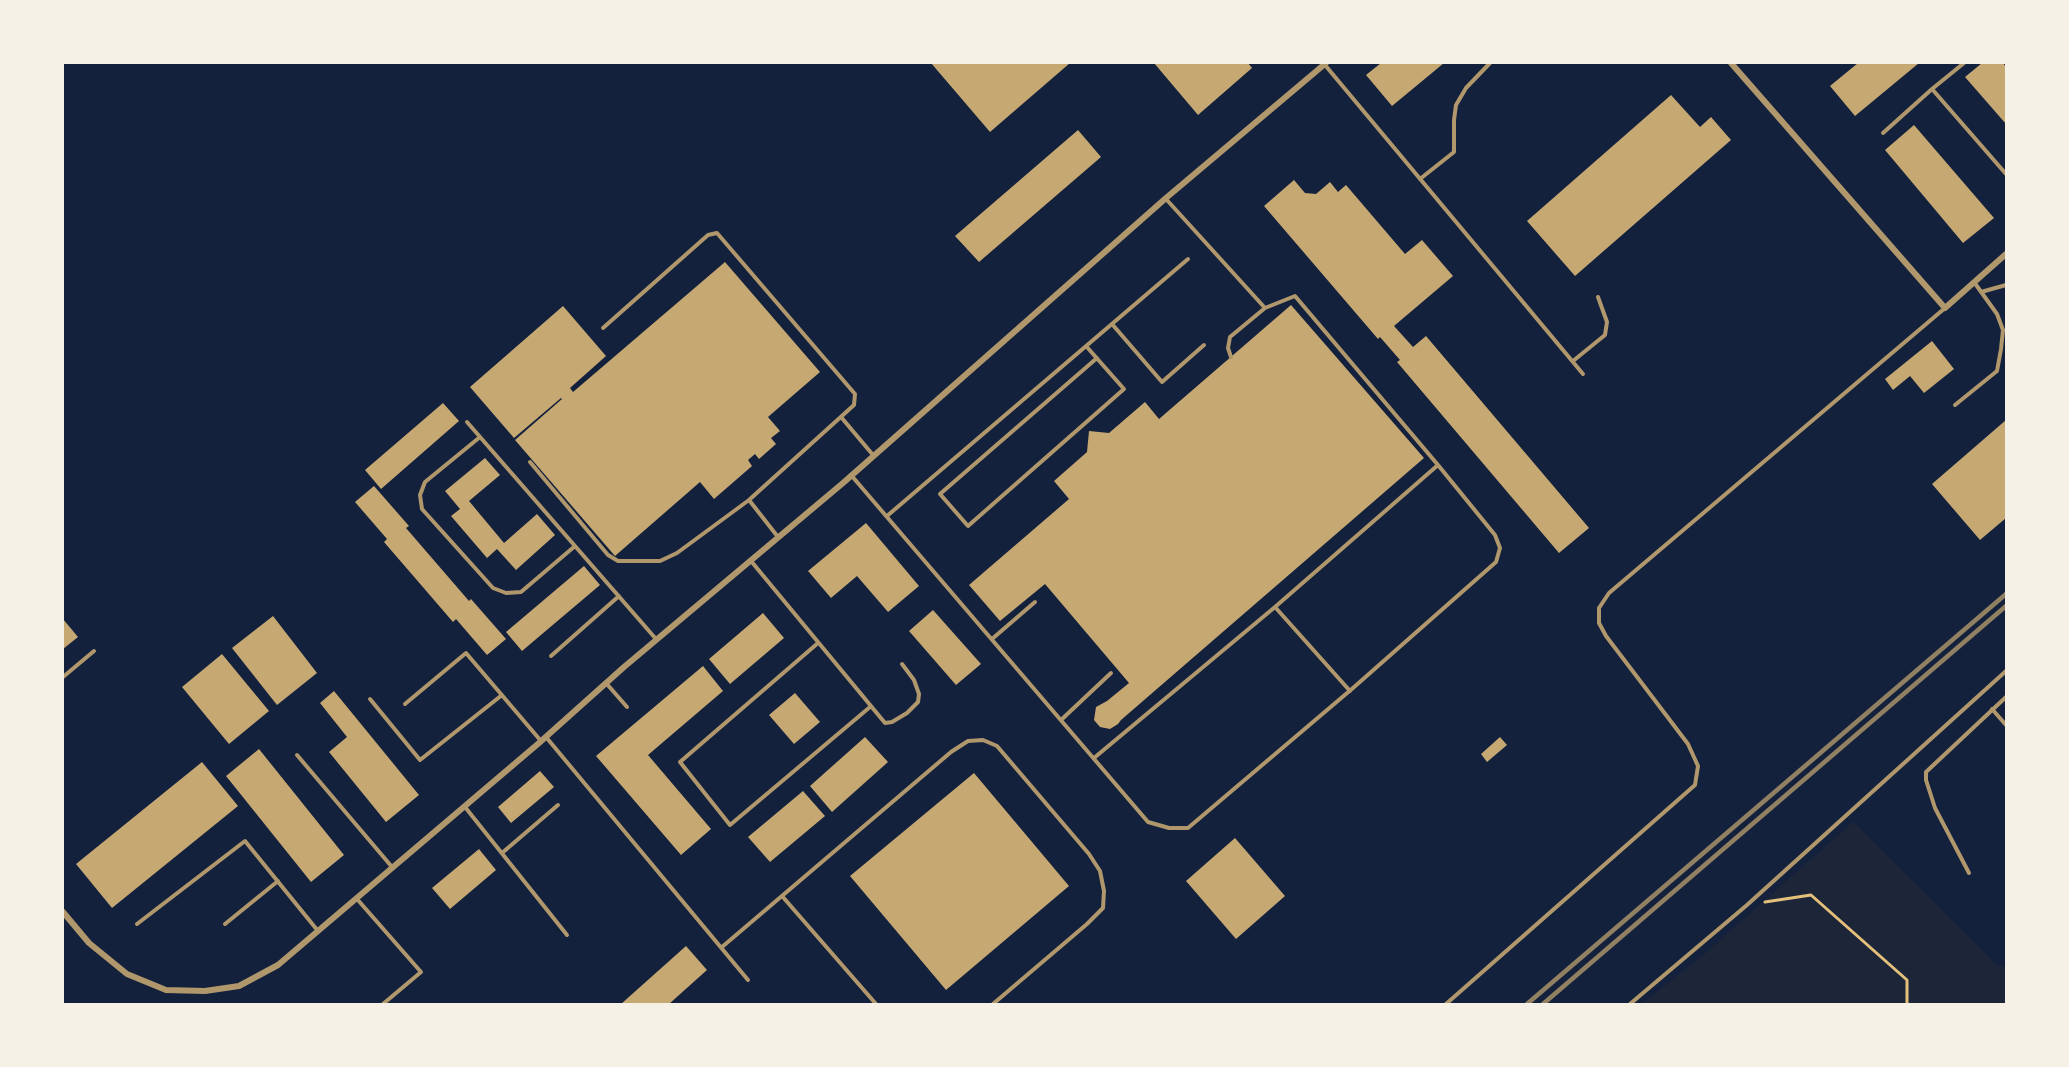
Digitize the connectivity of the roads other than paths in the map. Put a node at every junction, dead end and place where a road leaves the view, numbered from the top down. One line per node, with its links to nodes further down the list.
1 (1490, 63): 8 (lane)
2 (1731, 63): 17 (street)
3 (1964, 63): 5 (lane)
4 (1325, 64): 8 (lane); 9 (street)
5 (1932, 89): 6 (lane); 7 (lane)
6 (1883, 133)
7 (2006, 174)
8 (1420, 179): 24 (lane)
9 (1166, 198): 16 (lane); 30 (street)
10 (2006, 254): 12 (street)
11 (1188, 259): 18 (lane)
12 (1974, 282): 14 (lane); 17 (street)
13 (2006, 285): 14 (lane)
14 (1981, 291): 26 (lane)
15 (1598, 297): 24 (lane)
16 (1265, 308): 22 (lane); 32 (lane)
17 (1945, 308): 83 (lane)
18 (1112, 324): 20 (lane); 21 (lane)
19 (603, 328): 27 (lane)
20 (1204, 345)
21 (1086, 346): 23 (lane); 35 (lane)
22 (1231, 357)
23 (1097, 358)
24 (1573, 361): 25 (lane)
25 (1583, 374)
26 (1955, 405)
27 (841, 417): 30 (lane); 34 (lane)
28 (467, 422): 29 (lane)
29 (480, 437): 37 (lane); 37 (lane)
30 (873, 455): 33 (street)
31 (530, 462): 34 (lane)
32 (1438, 465): 41 (lane); 52 (lane)
33 (851, 475): 35 (lane); 36 (street)
34 (749, 500): 36 (lane)
35 (887, 516): 43 (lane)
36 (778, 538): 38 (street)
37 (575, 546): 39 (lane)
38 (751, 560): 42 (street); 44 (lane)
39 (619, 596): 42 (lane); 46 (lane)
40 (1035, 602): 43 (lane)
41 (1275, 607): 52 (lane); 64 (lane)
42 (656, 639): 51 (street)
43 (992, 639): 60 (lane)
44 (819, 644): 58 (lane); 58 (lane)
45 (94, 651): 50 (lane)
46 (551, 656)
47 (902, 664): 58 (lane)
48 (2006, 671): 84 (lane)
49 (1111, 673): 60 (lane)
50 (63, 677)
51 (606, 683): 57 (lane); 62 (street)
52 (1350, 691): 64 (lane)
53 (502, 695): 55 (lane); 56 (lane); 62 (lane)
54 (2006, 697): 59 (lane)
55 (370, 699)
56 (405, 704)
57 (627, 707)
58 (870, 707)
59 (1992, 709): 61 (lane); 69 (lane)
60 (1061, 720): 64 (lane)
61 (2006, 725)
62 (543, 739): 66 (street); 78 (lane)
63 (297, 755): 68 (lane)
64 (1094, 758)
65 (558, 805): 67 (lane)
66 (465, 807): 67 (lane); 68 (street)
67 (502, 854): 77 (lane)
68 (393, 868): 72 (street)
69 (1969, 873)
70 (278, 881): 74 (lane); 75 (lane); 76 (lane)
71 (782, 896): 78 (lane); 81 (lane); 82 (lane)
72 (357, 899): 76 (street); 80 (lane)
73 (63, 912): 76 (street)
74 (137, 924)
75 (225, 924)
76 (319, 931)
77 (567, 935)
78 (722, 947): 79 (lane)
79 (748, 980)
80 (383, 1004)
81 (876, 1004)
82 (993, 1004)
83 (1446, 1004)
84 (1630, 1004)

